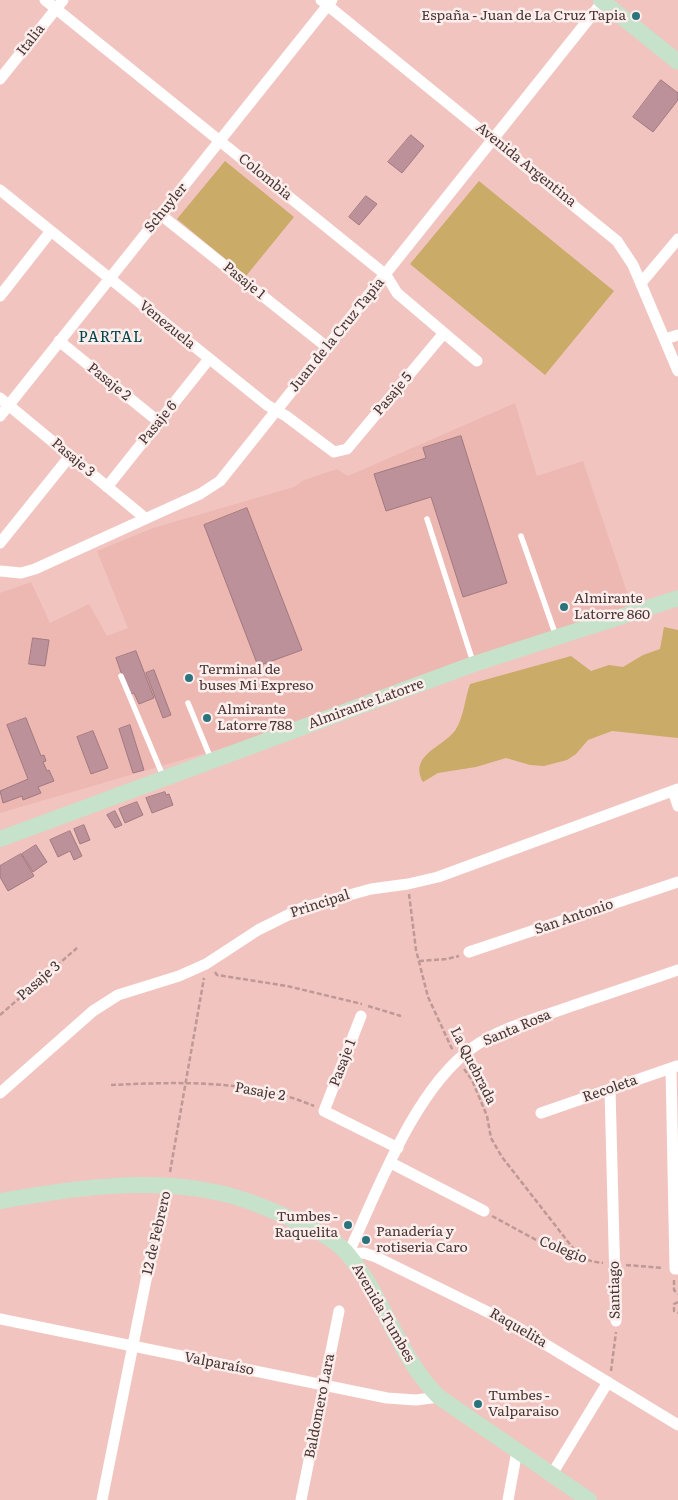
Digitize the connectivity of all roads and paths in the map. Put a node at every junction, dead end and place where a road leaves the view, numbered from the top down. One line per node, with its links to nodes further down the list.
1 (45, 0): 4 (street, Colombia)
2 (603, 0): 5 (main road); 7 (street, Juan de la Cruz Tapia)
3 (327, 2): 7 (street, Avenida Argentina); 8 (street, Schuyler)
4 (59, 4): 6 (street, Italia); 8 (street, Colombia)
5 (678, 62)
6 (0, 79)
7 (494, 138): 13 (street, Juan de la Cruz Tapia); 15 (street, Avenida Argentina)
8 (220, 141): 10 (street, Schuyler); 13 (street, Colombia)
9 (0, 190): 11 (street, Venezuela)
10 (161, 215): 14 (street, Schuyler); 21 (street, Pasaje 1)
11 (51, 231): 14 (street, Venezuela); 16 (street)
12 (678, 239): 15 (street)
13 (386, 275): 17 (street, Colombia); 21 (street, Juan de la Cruz Tapia)
14 (110, 278): 20 (street, Schuyler); 22 (street, Venezuela)
15 (641, 283): 19 (street, Avenida Argentina)
16 (0, 296)
17 (444, 333): 23 (street, Colombia); 29 (street, Pasaje 5)
18 (678, 335): 19 (street)
19 (664, 339): 24 (street, Avenida Argentina)
20 (60, 341): 25 (street, Schuyler); 28 (street, Pasaje 2)
21 (328, 348): 26 (street, Juan de la Cruz Tapia)
22 (210, 359): 26 (street, Venezuela); 28 (street, Pasaje 6)
23 (477, 361)
24 (678, 371)
25 (4, 401): 27 (street, Schuyler); 30 (street, Pasaje 3)
26 (277, 411): 29 (street, Venezuela); 32 (street, Juan de la Cruz Tapia)
27 (0, 416)
28 (159, 422): 31 (street, Pasaje 6)
29 (339, 453)
30 (70, 456): 31 (street, Pasaje 3); 35 (street)
31 (107, 487): 32 (street, Pasaje 3)
32 (146, 518): 36 (street, Juan de la Cruz Tapia)
33 (428, 519): 39 (lane)
34 (520, 536): 38 (lane)
35 (0, 543)
36 (0, 571)
37 (678, 598): 38 (main road, Almirante Latorre)
38 (556, 636): 39 (main road, Almirante Latorre)
39 (474, 664): 42 (main road, Almirante Latorre)
40 (121, 676): 43 (lane)
41 (188, 704): 42 (lane)
42 (212, 761): 43 (main road, Almirante Latorre)
43 (164, 778): 46 (main road, Almirante Latorre)
44 (675, 790): 45 (street); 48 (street, Principal)
45 (678, 806)
46 (0, 839)
47 (678, 882): 50 (street, San Antonio)
48 (408, 884): 51 (path, La Quebrada); 52 (street, Principal)
49 (77, 948): 54 (path, Pasaje 3)
50 (469, 952): 51 (path)
51 (419, 961): 57 (path, La Quebrada)
52 (206, 964): 56 (path); 59 (path, 12 de Febrero); 62 (street, Principal)
53 (678, 970): 57 (street, Santa Rosa)
54 (0, 1015)
55 (361, 1016): 63 (street, Pasaje 1)
56 (401, 1016)
57 (458, 1060): 65 (street, Santa Rosa); 72 (path, La Quebrada)
58 (674, 1067): 61 (street, Recoleta); 74 (street)
59 (187, 1082): 60 (path, Pasaje 2); 63 (path, Pasaje 2); 67 (path, 12 de Febrero)
60 (111, 1085)
61 (610, 1089): 64 (street, Recoleta); 73 (street, Santiago)
62 (0, 1093)
63 (324, 1111): 65 (street)
64 (542, 1112)
65 (398, 1148): 66 (street, Santa Rosa)
66 (391, 1163): 69 (street); 71 (street, Santa Rosa)
67 (167, 1186): 68 (main road, Avenida Tumbes); 70 (path, 12 de Febrero); 71 (main road, Avenida Tumbes)
68 (0, 1201)
69 (484, 1211): 72 (path, Colegio)
70 (152, 1250): 81 (street, 12 de Febrero)
71 (348, 1254): 82 (street, Raquelita); 84 (main road, Avenida Tumbes)
72 (583, 1261): 73 (path, Colegio)
73 (615, 1264): 74 (path, Colegio); 80 (street, Santiago)
74 (676, 1269): 75 (path)
75 (678, 1294)
76 (678, 1302): 78 (path)
77 (338, 1311): 83 (street, Baldomero Lara)
78 (678, 1314)
79 (0, 1319): 81 (street, Valparaíso)
80 (616, 1321): 82 (path, Santiago)
81 (133, 1346): 83 (street, Valparaíso); 88 (street, 12 de Febrero)
82 (608, 1382): 85 (street, Raquelita); 87 (street)
83 (324, 1385): 84 (street, Valparaíso); 89 (street, Baldomero Lara)
84 (439, 1398): 86 (main road, Avenida Tumbes)
85 (678, 1425)
86 (517, 1451): 87 (main road, Avenida Tumbes); 90 (street)
87 (552, 1474): 91 (main road, Avenida Tumbes)
88 (102, 1500)
89 (301, 1500)
90 (508, 1500)
91 (590, 1500)

